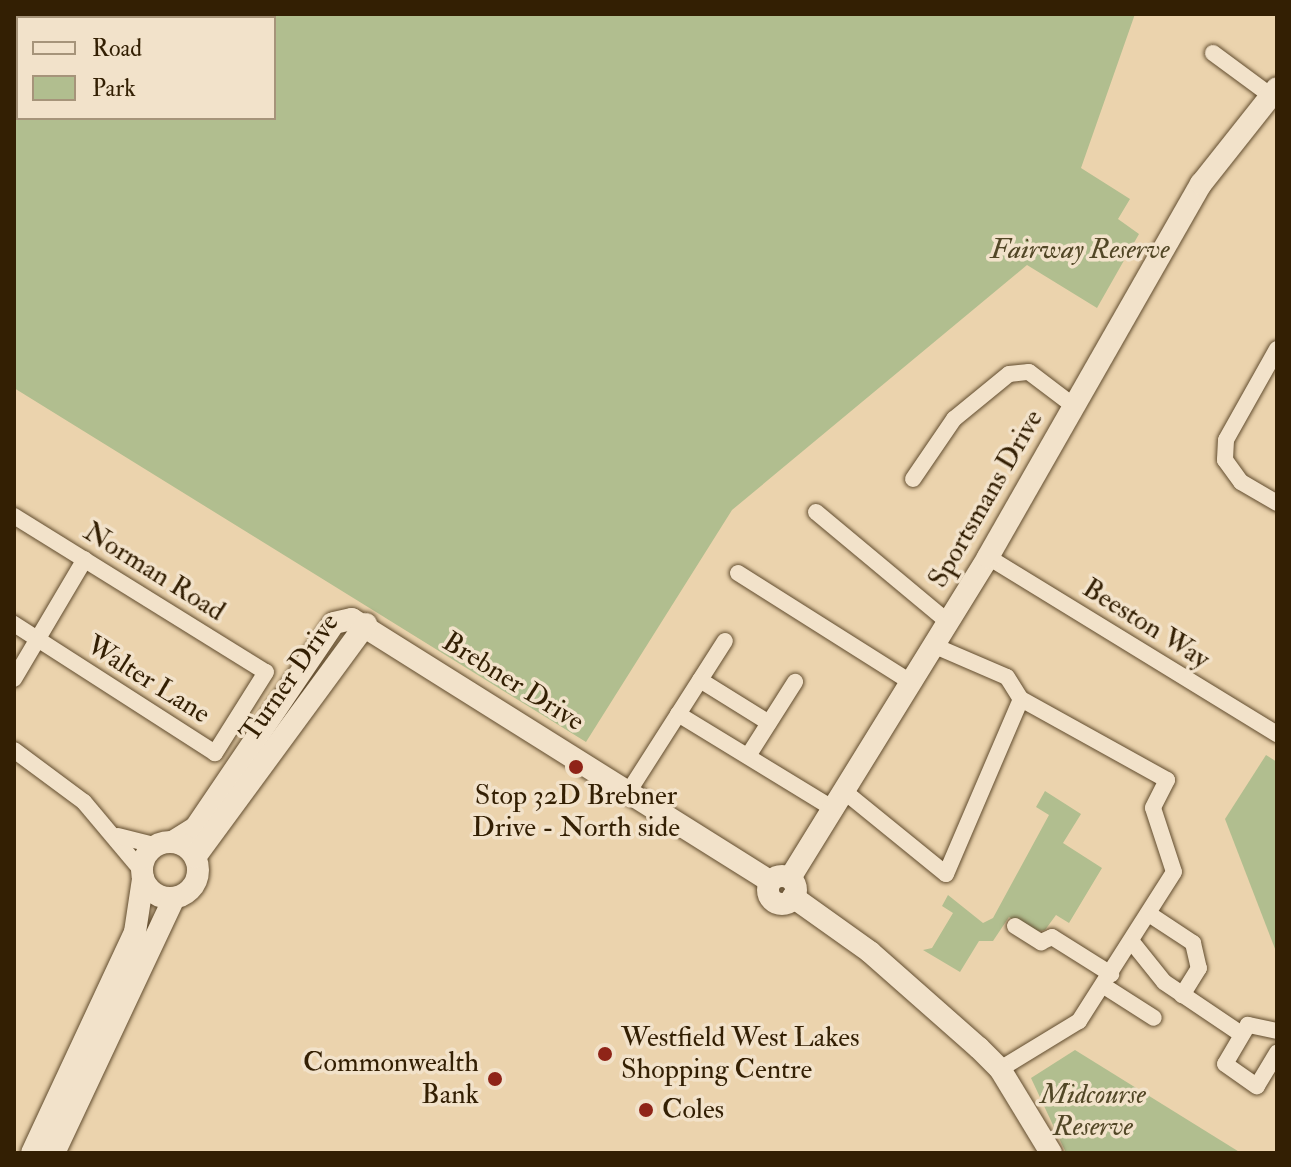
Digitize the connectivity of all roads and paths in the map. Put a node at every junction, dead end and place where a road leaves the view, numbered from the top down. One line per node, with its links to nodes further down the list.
1 (1213, 53): 2 (street)
2 (1274, 92): 4 (street, Sportsmans Drive)
3 (1277, 349): 6 (street)
4 (1074, 406): 5 (street, Sportsmans Drive); 9 (street, Sportsmans Drive)
5 (913, 479)
6 (1277, 503)
7 (816, 512): 12 (street, Sportsmans Drive)
8 (14, 516): 10 (street, Norman Road)
9 (988, 557): 12 (street, Sportsmans Drive); 26 (street, Beeston Way)
10 (85, 559): 15 (street); 18 (street, Norman Road)
11 (738, 573): 22 (street)
12 (948, 622): 17 (street, Sportsmans Drive)
13 (14, 624): 15 (street, Walter Lane)
14 (366, 624): 29 (street, Brebner Drive); 32 (street, Turner Drive); 33 (street, Turner Drive)
15 (37, 639): 18 (street, Walter Lane); 19 (street)
16 (725, 641): 20 (street)
17 (935, 646): 22 (street, Sportsmans Drive); 23 (street)
18 (266, 672)
19 (14, 679)
20 (700, 680): 24 (street); 25 (street)
21 (795, 682): 25 (street)
22 (912, 683): 30 (street, Sportsmans Drive)
23 (1021, 699): 30 (street); 37 (street)
24 (678, 714): 28 (street); 29 (street)
25 (769, 723): 28 (street)
26 (1277, 734)
27 (14, 750): 31 (street)
28 (748, 756): 30 (street)
29 (629, 791): 35 (street, Brebner Drive)
30 (840, 801): 35 (street, Sportsmans Drive)
31 (118, 836): 32 (street); 34 (street)
32 (164, 843): 33 (street); 34 (street)
33 (195, 857): 36 (street)
34 (142, 874): 36 (street); 47 (street)
35 (785, 886): 46 (street, Brebner Drive)
36 (174, 898): 48 (street)
37 (1149, 914): 39 (street); 41 (street)
38 (1015, 926): 40 (street)
39 (1132, 942): 40 (street); 41 (street)
40 (1107, 980): 42 (street); 46 (street)
41 (1182, 995): 44 (street)
42 (1154, 1018)
43 (1277, 1031): 44 (street)
44 (1241, 1034): 45 (street)
45 (1277, 1053)
46 (1000, 1069): 49 (street, Brebner Drive)
47 (32, 1153)
48 (54, 1153)
49 (1051, 1153)

